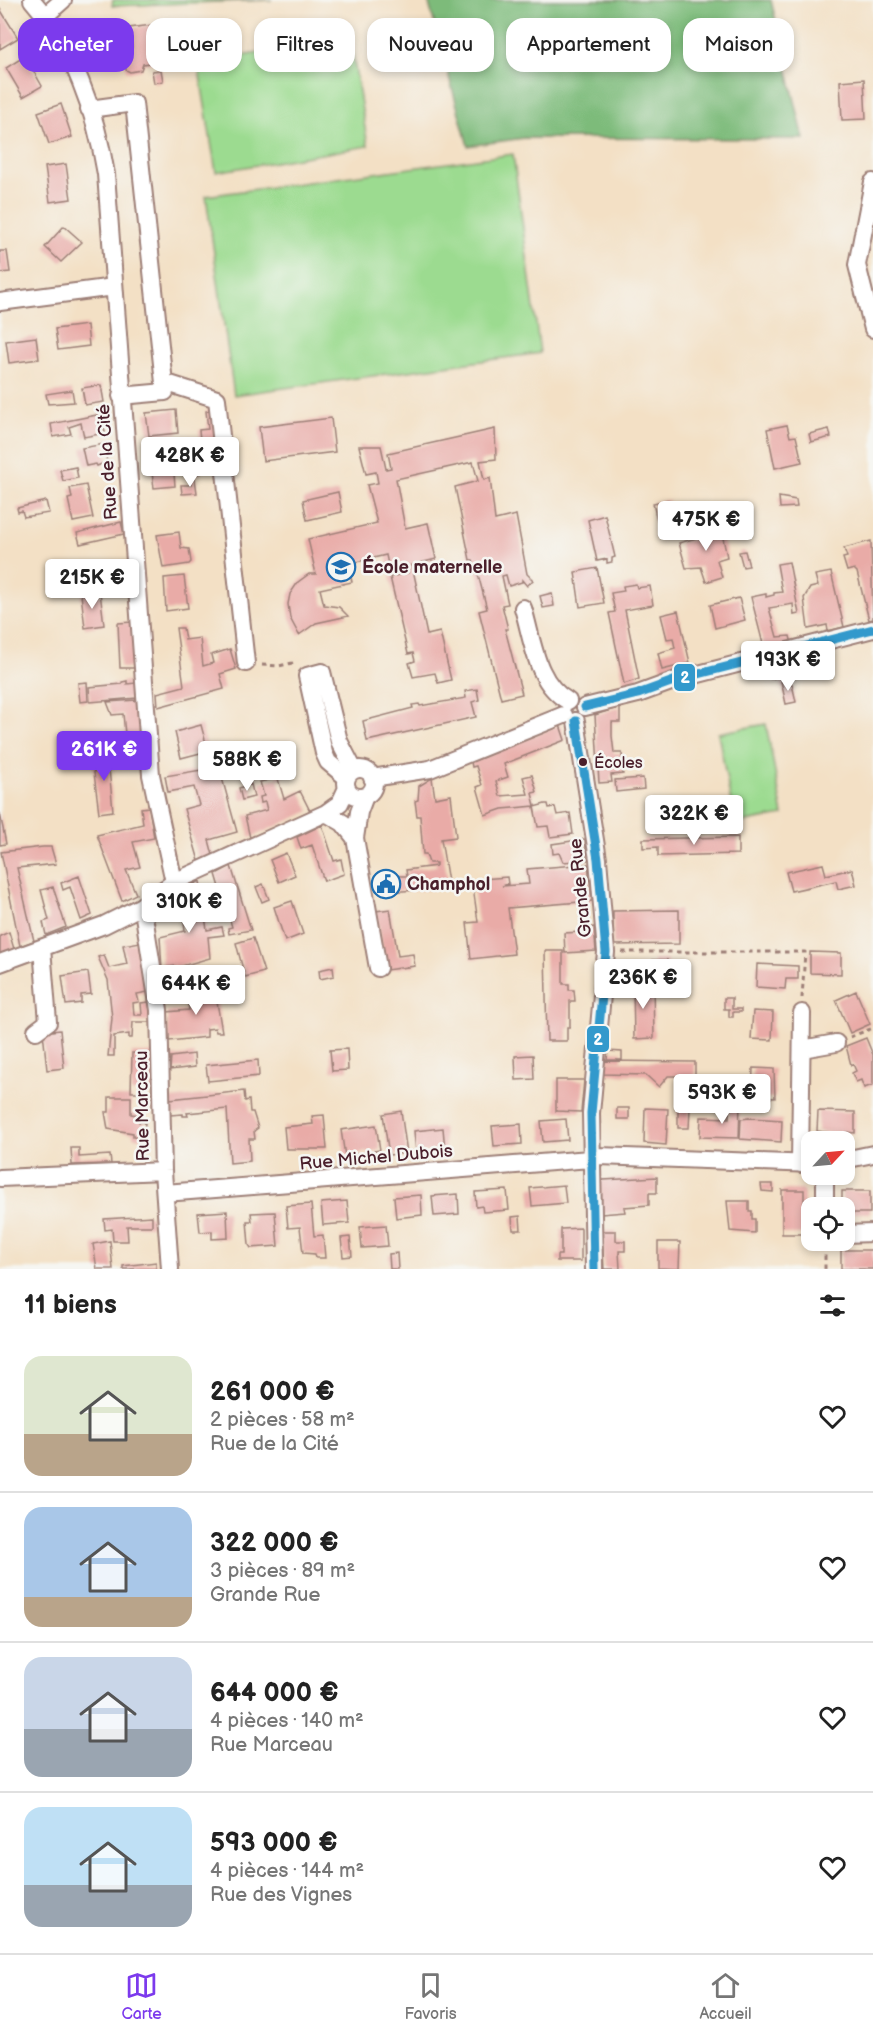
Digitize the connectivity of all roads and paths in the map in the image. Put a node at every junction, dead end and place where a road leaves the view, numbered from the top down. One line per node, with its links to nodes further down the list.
1 (32, 0): 3 (street, Rue de la Cité)
2 (63, 0): 3 (street)
3 (45, 16): 4 (street, Rue de la Cité)
4 (89, 109): 6 (street, Rue de la Cité); 9 (street)
5 (873, 183): 8 (street)
6 (114, 287): 7 (street); 10 (street, Rue de la Cité)
7 (0, 302)
8 (873, 329)
9 (164, 382): 10 (street); 14 (street)
10 (121, 396): 21 (street, Rue de la Cité)
11 (523, 608): 15 (street)
12 (873, 629): 15 (street)
13 (299, 661): 14 (path)
14 (246, 663)
15 (573, 711): 16 (street); 24 (street, Grande Rue)
16 (372, 778): 17 (street); 18 (street)
17 (349, 779): 17 (street); 18 (street); 19 (street)
18 (365, 796): 20 (street)
19 (326, 813): 20 (street); 21 (street)
20 (355, 838): 26 (street)
21 (174, 882): 22 (street)
22 (140, 907): 23 (street); 37 (street, Rue Marceau)
23 (42, 948): 25 (street); 29 (street)
24 (606, 952): 27 (path); 35 (street, Grande Rue)
25 (0, 963)
26 (378, 968)
27 (802, 1013): 31 (street)
28 (873, 1028): 30 (path)
29 (36, 1031)
30 (836, 1043): 31 (street)
31 (802, 1049): 32 (street)
32 (805, 1131)
33 (873, 1154): 34 (street)
34 (855, 1158)
35 (590, 1159): 36 (street, Rue Michel Dubois); 39 (street, Rue Michel Dubois); 44 (street, Grande Rue)
36 (801, 1164)
37 (163, 1171): 38 (street); 39 (street, Rue Marceau)
38 (0, 1178)
39 (165, 1193): 43 (street, Rue Marceau)
40 (873, 1233): 41 (street)
41 (855, 1234)
42 (825, 1251): 45 (path)
43 (170, 1269)
44 (594, 1269)
45 (825, 1269)

